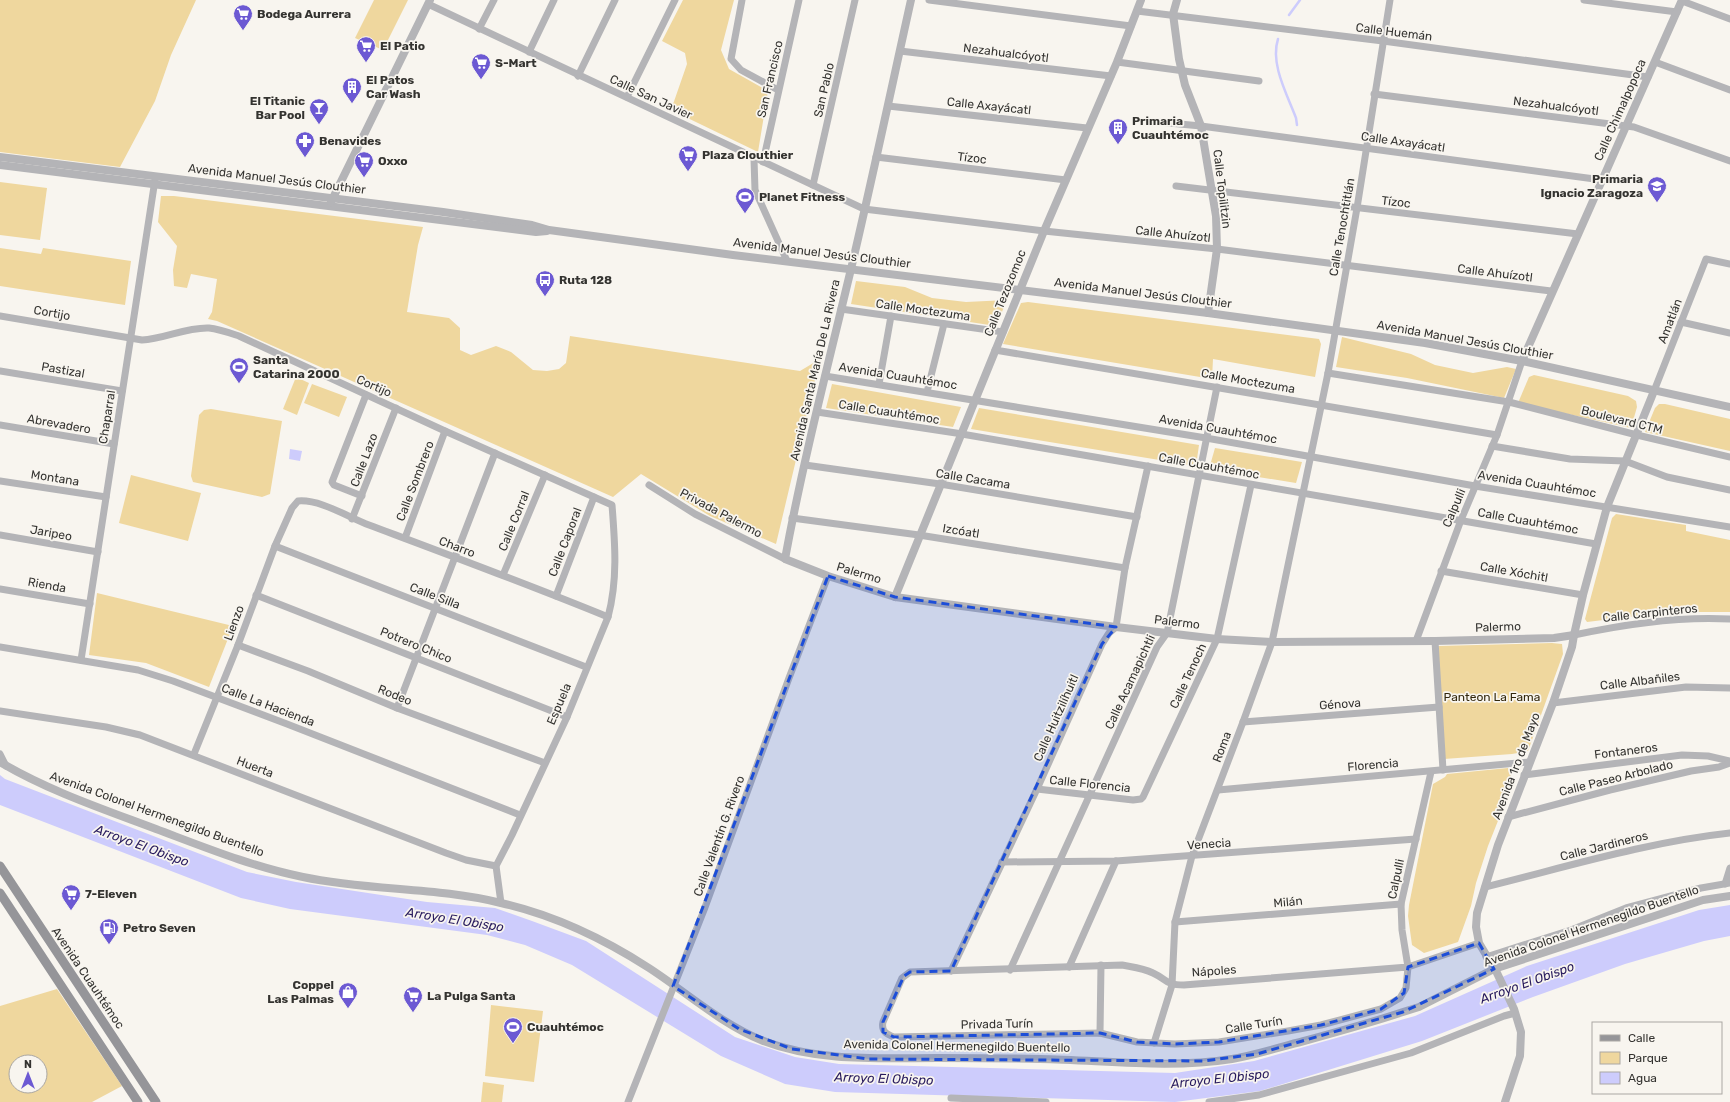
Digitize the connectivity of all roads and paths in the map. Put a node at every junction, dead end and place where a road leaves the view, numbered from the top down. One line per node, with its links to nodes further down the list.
1 (494, 0): 21 (street)
2 (554, 0): 24 (street)
3 (615, 0): 28 (street)
4 (675, 0): 35 (street)
5 (742, 0): 32 (street)
6 (799, 0): 32 (street, San Francisco)
7 (855, 0): 52 (street, San Pablo)
8 (911, 0): 23 (street, Avenida Santa María De La Rivera)
9 (929, 0): 20 (street)
10 (1141, 0): 16 (street, Calle Tezozomoc)
11 (1177, 0): 18 (street, Calle Topilitzin)
12 (1390, 0): 22 (street, Calle Tenochtitlán)
13 (1584, 0): 17 (street)
14 (1682, 1): 17 (street, Calle Chimalpopoca); 19 (street)
15 (429, 2): 21 (street, Calle San Javier); 55 (street)
16 (1137, 11): 18 (street, Calle Huemán); 20 (street, Calle Tezozomoc)
17 (1677, 12): 26 (street, Calle Chimalpopoca)
18 (1173, 14): 22 (street, Calle Huemán); 27 (street, Calle Topilitzin)
19 (1730, 19)
20 (1131, 26): 25 (street, Calle Tezozomoc)
21 (480, 29): 24 (street, Calle San Javier)
22 (1383, 41): 30 (street, Calle Huemán); 34 (street, Calle Tenochtitlán)
23 (900, 51): 29 (street, Nezahualcóyotl); 36 (street, Avenida Santa María De La Rivera)
24 (529, 52): 28 (street, Calle San Javier)
25 (1117, 62): 27 (street); 29 (street, Calle Tezozomoc)
26 (1654, 62): 30 (street, Calle Chimalpopoca); 33 (street)
27 (1181, 70): 31 (street); 38 (street, Calle Topilitzin)
28 (578, 76): 35 (street, Calle San Javier)
29 (1110, 76): 40 (street, Calle Tezozomoc)
30 (1648, 77): 39 (street, Calle Chimalpopoca)
31 (1259, 81)
32 (778, 90): 46 (street, San Francisco)
33 (1730, 90)
34 (1374, 94): 39 (street, Nezahualcóyotl); 41 (street, Calle Tenochtitlán)
35 (627, 97): 44 (street, Calle San Javier)
36 (888, 106): 40 (street, Calle Axayácatl); 43 (street, Avenida Santa María De La Rivera)
37 (1158, 122): 38 (street, Calle Axayácatl)
38 (1201, 126): 41 (street, Calle Axayácatl); 54 (street, Calle Topilitzin)
39 (1626, 126): 45 (street, Nezahualcóyotl); 50 (street, Calle Chimalpopoca)
40 (1087, 128): 49 (street, Calle Tezozomoc)
41 (1366, 149): 50 (street, Calle Axayácatl); 57 (street, Calle Tenochtitlán)
42 (0, 157): 48 (street, Avenida Manuel Jesús Clouthier)
43 (876, 157): 49 (street, Tízoc); 58 (street, Avenida Santa María De La Rivera)
44 (754, 158): 46 (street, Calle San Javier); 63 (street)
45 (1730, 161)
46 (763, 162): 52 (street, Calle San Javier)
47 (0, 165): 51 (street, Avenida Manuel Jesús Clouthier)
48 (155, 176): 51 (street, Chaparral); 55 (street, Avenida Manuel Jesús Clouthier)
49 (1066, 180): 60 (street, Calle Tezozomoc)
50 (1602, 180): 61 (street, Calle Chimalpopoca)
51 (154, 185): 56 (street, Avenida Manuel Jesús Clouthier); 78 (street, Chaparral)
52 (813, 185): 58 (street, Calle San Javier)
53 (1176, 186): 54 (street, Tízoc)
54 (1212, 191): 57 (street, Tízoc); 62 (street, Calle Topilitzin)
55 (333, 198): 56 (street); 59 (street, Avenida Manuel Jesús Clouthier)
56 (329, 206): 59 (street, Avenida Manuel Jesús Clouthier)
57 (1357, 208): 61 (street, Tízoc); 65 (street, Calle Tenochtitlán)
58 (864, 210): 60 (street, Calle Ahuízotl); 66 (street, Avenida Santa María De La Rivera)
59 (549, 230): 63 (street, Avenida Manuel Jesús Clouthier)
60 (1044, 231): 62 (street, Calle Ahuízotl); 67 (street, Calle Tezozomoc)
61 (1578, 234): 68 (street, Calle Chimalpopoca)
62 (1217, 250): 65 (street, Calle Ahuízotl); 70 (street, Calle Topilitzin)
63 (787, 261): 66 (street, Avenida Manuel Jesús Clouthier)
64 (1730, 264): 73 (street, Amatlán)
65 (1346, 266): 68 (street, Calle Ahuízotl); 75 (street, Calle Tenochtitlán)
66 (851, 269): 67 (street, Avenida Manuel Jesús Clouthier); 69 (street, Avenida Santa María De La Rivera)
67 (1020, 290): 70 (street, Avenida Manuel Jesús Clouthier); 76 (street, Calle Tezozomoc)
68 (1551, 291): 80 (street, Calle Chimalpopoca)
69 (841, 309): 72 (street, Calle Moctezuma); 83 (street, Avenida Santa María De La Rivera)
70 (1208, 313): 75 (street, Avenida Manuel Jesús Clouthier)
71 (0, 316): 78 (street, Cortijo)
72 (891, 316): 74 (street, Calle Moctezuma); 84 (street)
73 (1681, 322): 77 (street); 87 (street, Amatlán)
74 (944, 324): 76 (street, Calle Moctezuma); 88 (street)
75 (1336, 330): 80 (street, Avenida Manuel Jesús Clouthier); 82 (street, Calle Tenochtitlán)
76 (1003, 332): 79 (street, Calle Tezozomoc)
77 (1730, 333)
78 (130, 338): 86 (street, Chaparral); 89 (street, Cortijo)
79 (995, 350): 85 (street, Calle Moctezuma); 90 (street, Calle Tezozomoc)
80 (1522, 360): 87 (street, Avenida Manuel Jesús Clouthier); 91 (street, Calpulli)
81 (0, 371): 86 (street, Pastizal)
82 (1328, 374): 91 (street, Boulevard CTM); 92 (street, Calle Tenochtitlán)
83 (824, 376): 84 (street, Avenida Cuauhtémoc); 95 (street, Avenida Santa María De La Rivera)
84 (879, 384): 88 (street, Avenida Cuauhtémoc)
85 (1218, 387): 92 (street, Calle Moctezuma); 101 (street, Calle Acamapichtli)
86 (122, 391): 102 (street, Chaparral)
87 (1654, 391): 93 (street, Avenida Manuel Jesús Clouthier); 100 (street, Avenida 1ro de Mayo)
88 (927, 392): 90 (street, Avenida Cuauhtémoc)
89 (366, 395): 94 (street, Cortijo); 119 (street)
90 (974, 400): 98 (street, Calle Tezozomoc); 101 (street, Avenida Cuauhtémoc)
91 (1509, 402): 99 (street, Calpulli); 100 (street, Boulevard CTM)
92 (1322, 405): 99 (street, Calle Moctezuma); 106 (street, Calle Tenochtitlán)
93 (1730, 407)
94 (396, 408): 97 (street, Cortijo); 119 (street, Calle Lazo)
95 (817, 412): 98 (street, Calle Cuauhtémoc); 108 (street, Avenida Santa María De La Rivera)
96 (0, 425): 102 (street, Abrevadero)
97 (445, 431): 104 (street, Cortijo); 132 (street, Calle Sombrero)
98 (961, 434): 109 (street, Calle Cuauhtémoc); 113 (street, Calle Tezozomoc)
99 (1497, 435): 103 (street, Calpulli)
100 (1637, 435): 105 (street, Boulevard CTM); 107 (street, Avenida 1ro de Mayo)
101 (1206, 438): 106 (street, Avenida Cuauhtémoc); 111 (street, Calle Acamapichtli)
102 (114, 444): 120 (street, Chaparral)
103 (1492, 446): 107 (street); 116 (street, Calpulli)
104 (495, 453): 110 (street, Cortijo); 136 (street)
105 (1730, 456)
106 (1311, 457): 116 (street, Avenida Cuauhtémoc); 118 (street, Roma)
107 (1625, 461): 117 (street); 124 (street, Avenida 1ro de Mayo)
108 (805, 465): 113 (street, Calle Cacama); 126 (street, Avenida Santa María De La Rivera)
109 (1148, 466): 111 (street, Calle Cuauhtémoc); 125 (street)
110 (545, 475): 121 (street, Cortijo); 140 (street, Calle Corral)
111 (1198, 475): 115 (street, Calle Cuauhtémoc); 152 (street, Calle Acamapichtli)
112 (0, 481): 120 (street, Montana)
113 (940, 484): 125 (street, Calle Cacama); 131 (street, Calle Tezozomoc)
114 (649, 485): 137 (street, Privada Palermo)
115 (1251, 485): 118 (street, Calle Cuauhtémoc); 154 (street, Calle Tenoch)
116 (1475, 486): 124 (street, Avenida Cuauhtémoc); 128 (street, Calpulli)
117 (1730, 490)
118 (1303, 494): 128 (street, Calle Cuauhtémoc); 157 (street, Roma)
119 (362, 496): 127 (street, Calle Lazo)
120 (106, 497): 135 (street, Chaparral)
121 (594, 497): 123 (street, Cortijo); 145 (street, Calle Caporal)
122 (298, 501): 127 (street, Charro); 134 (street, Lienzo)
123 (612, 505): 149 (street, Espuela)
124 (1607, 507): 129 (street, Avenida Cuauhtémoc); 133 (street, Avenida 1ro de Mayo)
125 (1136, 517): 138 (street)
126 (792, 518): 131 (street, Izcóatl); 137 (street, Avenida Santa María De La Rivera)
127 (352, 519): 132 (street, Charro)
128 (1460, 520): 133 (street, Calle Cuauhtémoc); 139 (street, Calpulli)
129 (1730, 527)
130 (0, 535): 135 (street, Jaripeo)
131 (919, 535): 138 (street, Izcóatl); 146 (street, Calle Tezozomoc)
132 (405, 538): 136 (street, Charro)
133 (1596, 544): 144 (street, Avenida 1ro de Mayo)
134 (275, 546): 143 (street, Lienzo); 148 (street, Calle Silla)
135 (98, 552): 147 (street, Chaparral)
136 (454, 558): 140 (street, Charro); 148 (street)
137 (785, 559): 141 (street, Palermo)
138 (1125, 568): 151 (street)
139 (1441, 571): 144 (street, Calle Xóchitl); 155 (street, Calpulli)
140 (503, 576): 145 (street, Charro)
141 (828, 576): 146 (street, Palermo); 211 (street, Calle Valentín G. Rivero)
142 (0, 589): 147 (street, Rienda)
143 (256, 595): 158 (street, Lienzo); 160 (street, Potrero Chico)
144 (1583, 595): 153 (street, Avenida 1ro de Mayo)
145 (556, 596): 149 (street, Charro)
146 (895, 597): 151 (street, Palermo)
147 (90, 604): 161 (street, Chaparral)
148 (434, 607): 160 (street); 162 (street, Calle Silla)
149 (608, 617): 162 (street, Espuela)
150 (1730, 619): 153 (street, Calle Carpinteros)
151 (1116, 627): 152 (street, Palermo); 180 (street, Calle Huitzilíhuitl)
152 (1166, 633): 154 (street, Palermo); 182 (street, Calle Acamapichtli)
153 (1574, 635): 156 (street, Palermo); 165 (street, Avenida 1ro de Mayo)
154 (1217, 638): 157 (street, Palermo); 183 (street, Calle Tenoch)
155 (1416, 641): 156 (street, Palermo); 157 (street, Palermo)
156 (1435, 641): 166 (street)
157 (1272, 642): 170 (street, Roma)
158 (238, 645): 164 (street, Lienzo); 167 (street, Rodeo)
159 (0, 647): 161 (street, Calle La Hacienda)
160 (416, 657): 167 (street); 169 (street, Potrero Chico)
161 (81, 660): 164 (street, Calle La Hacienda)
162 (586, 667): 169 (street, Espuela)
163 (1730, 688): 165 (street, Calle Albañiles)
164 (216, 697): 172 (street, Lienzo); 184 (street, Calle La Hacienda)
165 (1553, 703): 173 (street, Avenida 1ro de Mayo)
166 (1438, 707): 170 (street, Génova); 177 (street)
167 (397, 708): 175 (street, Rodeo)
168 (0, 711): 172 (street, Huerta)
169 (566, 717): 175 (street, Espuela)
170 (1244, 722): 181 (street, Roma)
171 (0, 754): 176 (street)
172 (194, 754): 193 (street, Huerta)
173 (1529, 762): 177 (street, Florencia); 179 (street, Avenida 1ro de Mayo)
174 (1730, 762): 179 (street, Fontaneros); 185 (street, Calle Paseo Arbolado)
175 (545, 763): 184 (street, Espuela)
176 (3, 764): 199 (street, Avenida Colonel Hermenegildo Buentello)
177 (1443, 770): 178 (street, Florencia)
178 (1431, 772): 181 (street, Florencia); 187 (street, Calpulli)
179 (1524, 775): 185 (street, Avenida 1ro de Mayo)
180 (1037, 789): 182 (street, Calle Florencia); 191 (street, Calle Huitzilíhuitl)
181 (1218, 790): 188 (street, Roma)
182 (1090, 795): 183 (street, Calle Florencia); 189 (street, Calle Acamapichtli)
183 (1141, 799)
184 (520, 814): 193 (street, Espuela)
185 (1508, 817): 196 (street, Avenida 1ro de Mayo)
186 (1730, 833): 196 (street, Calle Jardineros)
187 (1416, 838): 188 (street, Venecia); 200 (street, Calpulli)
188 (1192, 856): 190 (street, Venecia); 201 (street, Roma)
189 (1058, 861): 190 (street, Venecia); 191 (street, Venecia); 208 (street, Calle Acamapichtli)
190 (1116, 861): 205 (street)
191 (1002, 862): 207 (street, Calle Huitzilíhuitl)
192 (0, 866): 218 (main road, Avenida Cuauhtémoc)
193 (496, 866): 199 (street)
194 (1730, 868): 195 (street)
195 (1728, 884): 203 (street)
196 (1485, 887): 202 (street, Avenida 1ro de Mayo)
197 (0, 893): 217 (main road)
198 (1730, 896): 209 (street, Avenida Colonel Hermenegildo Buentello)
199 (502, 903): 211 (street, Avenida Colonel Hermenegildo Buentello)
200 (1401, 904): 201 (street, Milán); 206 (street, Calpulli)
201 (1175, 922): 210 (street, Roma)
202 (1479, 943): 203 (street, Avenida 1ro de Mayo); 206 (street, Nápoles)
203 (1486, 957): 209 (street, Avenida 1ro de Mayo)
204 (1101, 965): 205 (street); 210 (street); 214 (street)
205 (1069, 967): 208 (street)
206 (1408, 967): 210 (street, Nápoles); 212 (street, Calpulli)
207 (951, 970): 208 (street); 214 (street, Privada Turín)
208 (1010, 970)
209 (1495, 971): 211 (street, Avenida Colonel Hermenegildo Buentello); 213 (street, Avenida 1ro de Mayo)
210 (1172, 985): 215 (street, Roma)
211 (672, 988): 219 (street, Calle Valentín G. Rivero)
212 (1404, 993): 215 (street, Calle Turín)
213 (1515, 1011): 221 (street); 222 (street, Avenida 1ro de Mayo)
214 (1100, 1033): 215 (street, Calle Turín)
215 (1154, 1043)
216 (950, 1098): 220 (street)
217 (138, 1102)
218 (156, 1102)
219 (628, 1102)
220 (1046, 1102)
221 (1209, 1102)
222 (1505, 1102)

